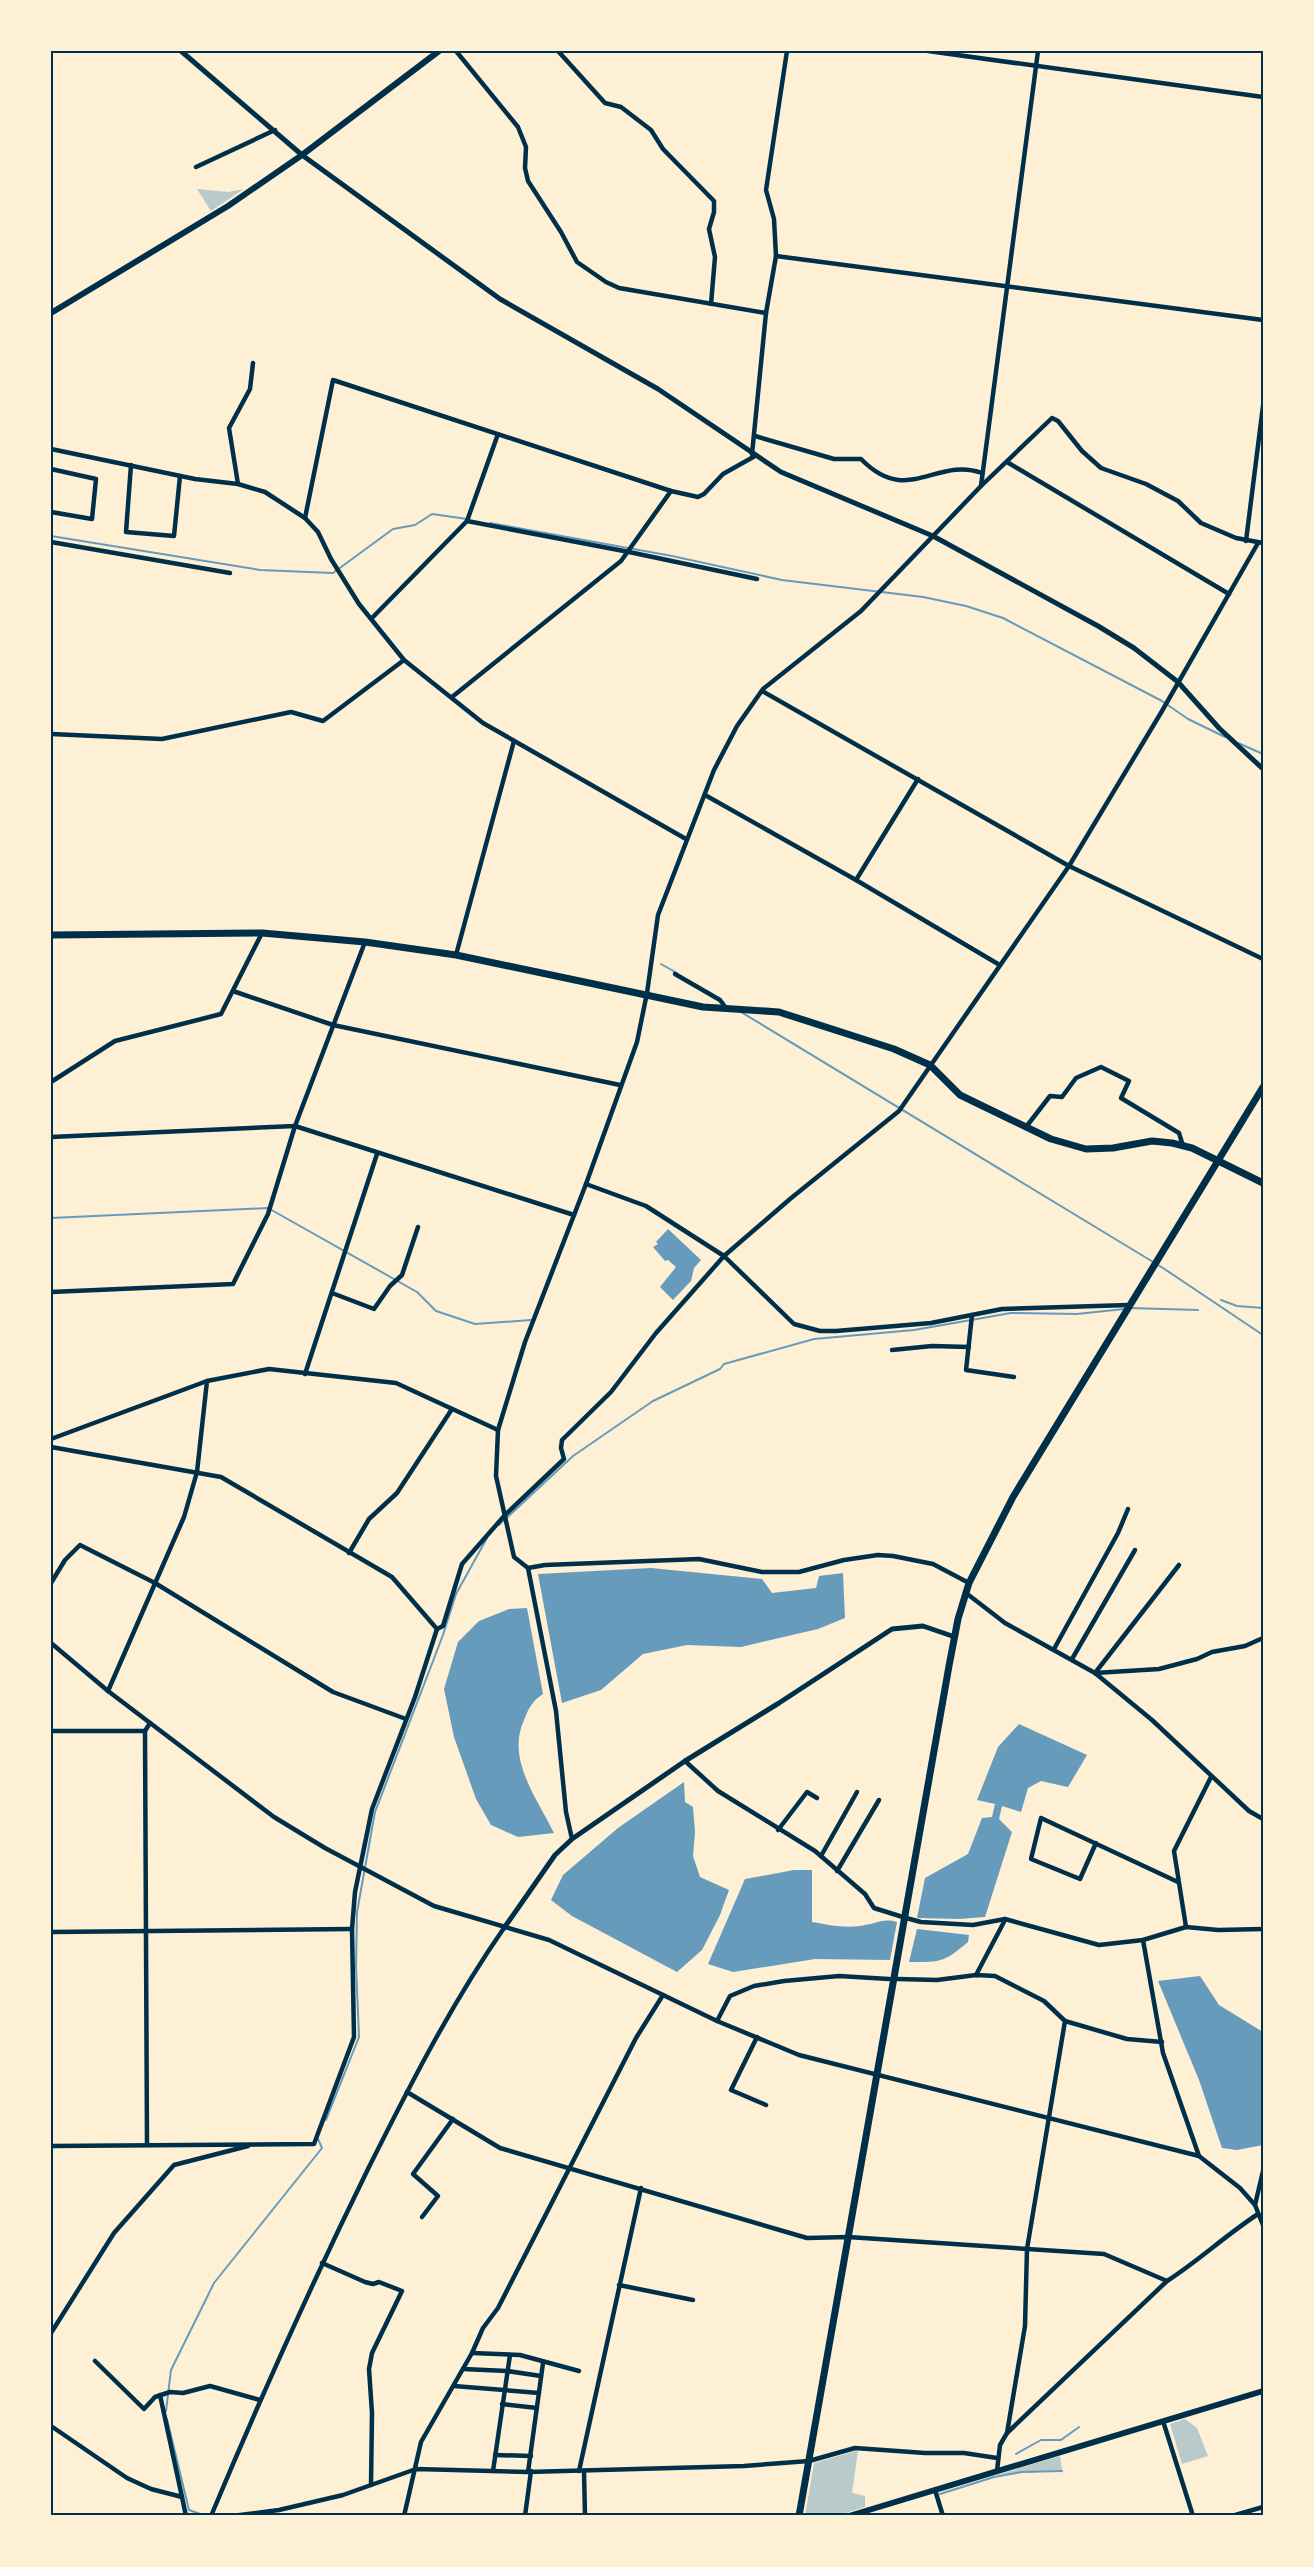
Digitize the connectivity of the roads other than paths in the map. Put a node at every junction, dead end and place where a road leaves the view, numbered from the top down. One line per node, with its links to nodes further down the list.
1 (181, 51): 10 (street)
2 (439, 51): 11 (main road)
3 (456, 51): 15 (street)
4 (558, 51): 15 (street)
5 (787, 51): 13 (street)
6 (928, 51): 8 (street)
7 (1038, 51): 8 (street)
8 (1036, 64): 9 (street); 14 (street)
9 (1263, 97)
10 (275, 129): 11 (street); 12 (street)
11 (302, 155): 16 (main road); 24 (street)
12 (196, 167)
13 (776, 256): 14 (street); 17 (street)
14 (1008, 286): 18 (street); 28 (street)
15 (711, 304): 17 (street)
16 (51, 313)
17 (766, 313): 22 (street)
18 (1263, 320)
19 (253, 363): 30 (street)
20 (1263, 406): 37 (street)
21 (498, 434): 32 (street); 34 (street); 35 (street)
22 (755, 436): 24 (street); 28 (street)
23 (51, 449): 26 (street)
24 (753, 455): 32 (street); 36 (street)
25 (1007, 462): 31 (street); 37 (street); 43 (street)
26 (131, 465): 29 (street); 29 (street)
27 (51, 469): 33 (street)
28 (982, 473): 31 (street)
29 (180, 476): 30 (street)
30 (238, 484): 34 (street)
31 (981, 486): 36 (street)
32 (671, 491): 40 (street)
33 (51, 512)
34 (305, 518): 44 (street)
35 (466, 521): 40 (street); 44 (street)
36 (933, 536): 46 (street); 47 (street)
37 (1246, 541): 39 (street)
38 (51, 542): 41 (street)
39 (1261, 543): 43 (street)
40 (629, 552): 42 (street); 48 (street)
41 (230, 573)
42 (757, 579)
43 (1229, 594): 46 (street)
44 (372, 618): 45 (street)
45 (404, 660): 48 (street); 49 (street)
46 (1178, 682): 51 (street); 55 (street)
47 (762, 691): 52 (street); 53 (street)
48 (452, 697): 50 (street)
49 (51, 734)
50 (514, 741): 54 (street); 60 (street)
51 (1263, 769)
52 (918, 779): 55 (street); 56 (street)
53 (705, 795): 54 (street); 56 (street)
54 (686, 839): 65 (street)
55 (1069, 866): 61 (street); 62 (street)
56 (856, 880): 62 (street)
57 (262, 933): 58 (main road); 59 (main road); 64 (street)
58 (51, 935)
59 (365, 942): 60 (main road); 67 (street)
60 (456, 955): 65 (main road)
61 (1263, 959)
62 (998, 964): 68 (street)
63 (675, 974): 66 (street)
64 (233, 991): 67 (street); 69 (street)
65 (647, 993): 66 (main road); 70 (street)
66 (726, 1008): 68 (main road)
67 (333, 1025): 70 (street); 72 (street)
68 (930, 1065): 73 (main road); 82 (street)
69 (51, 1082)
70 (620, 1085): 79 (street)
71 (1263, 1087): 77 (main road)
72 (295, 1126): 74 (street); 76 (street); 83 (street)
73 (1026, 1127): 75 (main road); 75 (street)
74 (51, 1137)
75 (1184, 1146): 77 (main road)
76 (377, 1154): 80 (street); 84 (street)
77 (1219, 1160): 78 (main road); 85 (main road)
78 (1263, 1183)
79 (586, 1184): 80 (street); 82 (street)
80 (574, 1215): 93 (street)
81 (418, 1227): 84 (street)
82 (724, 1256): 86 (street); 98 (street)
83 (51, 1292)
84 (332, 1293): 89 (street)
85 (1129, 1305): 86 (street); 105 (main road)
86 (972, 1315): 87 (street)
87 (969, 1347): 88 (street); 90 (street)
88 (892, 1350)
89 (305, 1374): 91 (street); 92 (street)
90 (1014, 1377)
91 (207, 1381): 94 (street); 96 (street)
92 (452, 1409): 93 (street); 100 (street)
93 (498, 1430): 98 (street)
94 (51, 1439)
95 (51, 1447): 96 (street)
96 (197, 1472): 100 (street); 104 (street)
97 (1128, 1509): 111 (street)
98 (505, 1515): 102 (street); 107 (street)
99 (1135, 1550): 112 (street)
100 (349, 1553): 107 (street)
101 (1179, 1565): 113 (street)
102 (528, 1568): 105 (street); 126 (street)
103 (51, 1583): 104 (street)
104 (155, 1583): 114 (street); 115 (street)
105 (969, 1583): 106 (main road)
106 (966, 1593): 108 (main road); 111 (street)
107 (437, 1629): 115 (street)
108 (955, 1637): 119 (street); 132 (main road)
109 (1263, 1638): 113 (street)
110 (51, 1642): 114 (street)
111 (1054, 1649): 112 (street)
112 (1072, 1659): 113 (street)
113 (1095, 1673): 120 (street)
114 (108, 1691): 116 (street)
115 (406, 1719): 129 (street)
116 (150, 1723): 118 (street); 129 (street)
117 (51, 1731): 118 (street)
118 (145, 1731): 139 (street)
119 (685, 1761): 125 (street); 126 (street)
120 (1212, 1777): 124 (street); 131 (street)
121 (857, 1792): 128 (street)
122 (817, 1798): 125 (street)
123 (879, 1800): 130 (street)
124 (1263, 1820)
125 (778, 1830): 128 (street)
126 (572, 1839): 135 (street)
127 (1096, 1843): 127 (street); 131 (street)
128 (821, 1856): 130 (street)
129 (361, 1868): 135 (street); 136 (street)
130 (837, 1871): 132 (street)
131 (1178, 1882): 134 (street)
132 (906, 1917): 133 (street); 142 (main road)
133 (1005, 1919): 140 (street); 141 (street)
134 (1186, 1927): 137 (street); 140 (street)
135 (504, 1928): 143 (street); 149 (street)
136 (352, 1929): 139 (street); 153 (street)
137 (1263, 1929)
138 (51, 1932): 139 (street)
139 (146, 1932): 154 (street)
140 (1143, 1940): 147 (street)
141 (976, 1975): 142 (street); 145 (street)
142 (894, 1978): 144 (street); 148 (main road)
143 (663, 1995): 144 (street); 157 (street)
144 (717, 2021): 146 (street)
145 (1065, 2021): 147 (street); 152 (street)
146 (757, 2037): 148 (street); 150 (street)
147 (1162, 2042): 156 (street)
148 (877, 2075): 152 (street); 164 (main road)
149 (407, 2092): 151 (street); 166 (street)
150 (765, 2105)
151 (453, 2119): 157 (street); 162 (street)
152 (1050, 2119): 156 (street); 165 (street)
153 (256, 2143): 154 (street); 170 (street)
154 (147, 2145): 155 (street)
155 (51, 2146)
156 (1199, 2156): 160 (street)
157 (571, 2168): 159 (street); 171 (street)
158 (1263, 2171): 160 (street)
159 (641, 2188): 164 (street); 168 (street)
160 (1255, 2205): 161 (street)
161 (1258, 2214): 163 (street); 167 (street)
162 (422, 2217)
163 (1263, 2225)
164 (848, 2238): 165 (street); 193 (main road)
165 (1027, 2249): 167 (street); 189 (street)
166 (322, 2263): 184 (street); 199 (street)
167 (1167, 2282): 189 (street)
168 (619, 2285): 169 (street); 197 (street)
169 (693, 2300)
170 (51, 2333)
171 (472, 2353): 172 (street); 175 (street)
172 (510, 2355): 174 (street); 176 (street)
173 (95, 2361): 183 (street)
174 (543, 2363): 177 (street); 178 (street)
175 (463, 2369): 176 (street); 179 (street)
176 (507, 2371): 178 (street); 180 (street)
177 (579, 2371)
178 (541, 2376): 182 (street)
179 (454, 2386): 180 (street); 194 (street)
180 (505, 2389): 182 (street); 185 (street)
181 (1263, 2391): 187 (main road)
182 (539, 2393): 186 (street)
183 (160, 2396): 184 (street); 201 (street)
184 (260, 2400): 204 (street)
185 (502, 2404): 186 (street); 190 (street)
186 (537, 2408): 191 (street)
187 (1163, 2421): 198 (main road); 212 (street)
188 (51, 2426): 201 (street)
189 (1007, 2433): 192 (street)
190 (495, 2455): 191 (street); 195 (street)
191 (531, 2456): 196 (street)
192 (997, 2458): 193 (street); 198 (street)
193 (809, 2461): 197 (street); 209 (main road)
194 (416, 2469): 195 (street); 199 (street); 206 (street)
195 (493, 2471): 196 (street)
196 (530, 2471): 197 (street); 207 (street)
197 (581, 2471): 208 (street)
198 (997, 2471): 200 (main road)
199 (371, 2485): 205 (street)
200 (935, 2490): 210 (main road); 211 (street)
201 (182, 2497): 203 (street)
202 (1263, 2507): 213 (street)
203 (186, 2516)
204 (212, 2516)
205 (232, 2516)
206 (404, 2516)
207 (525, 2516)
208 (585, 2516)
209 (799, 2516)
210 (849, 2516)
211 (942, 2516)
212 (1193, 2516)
213 (1232, 2516)

